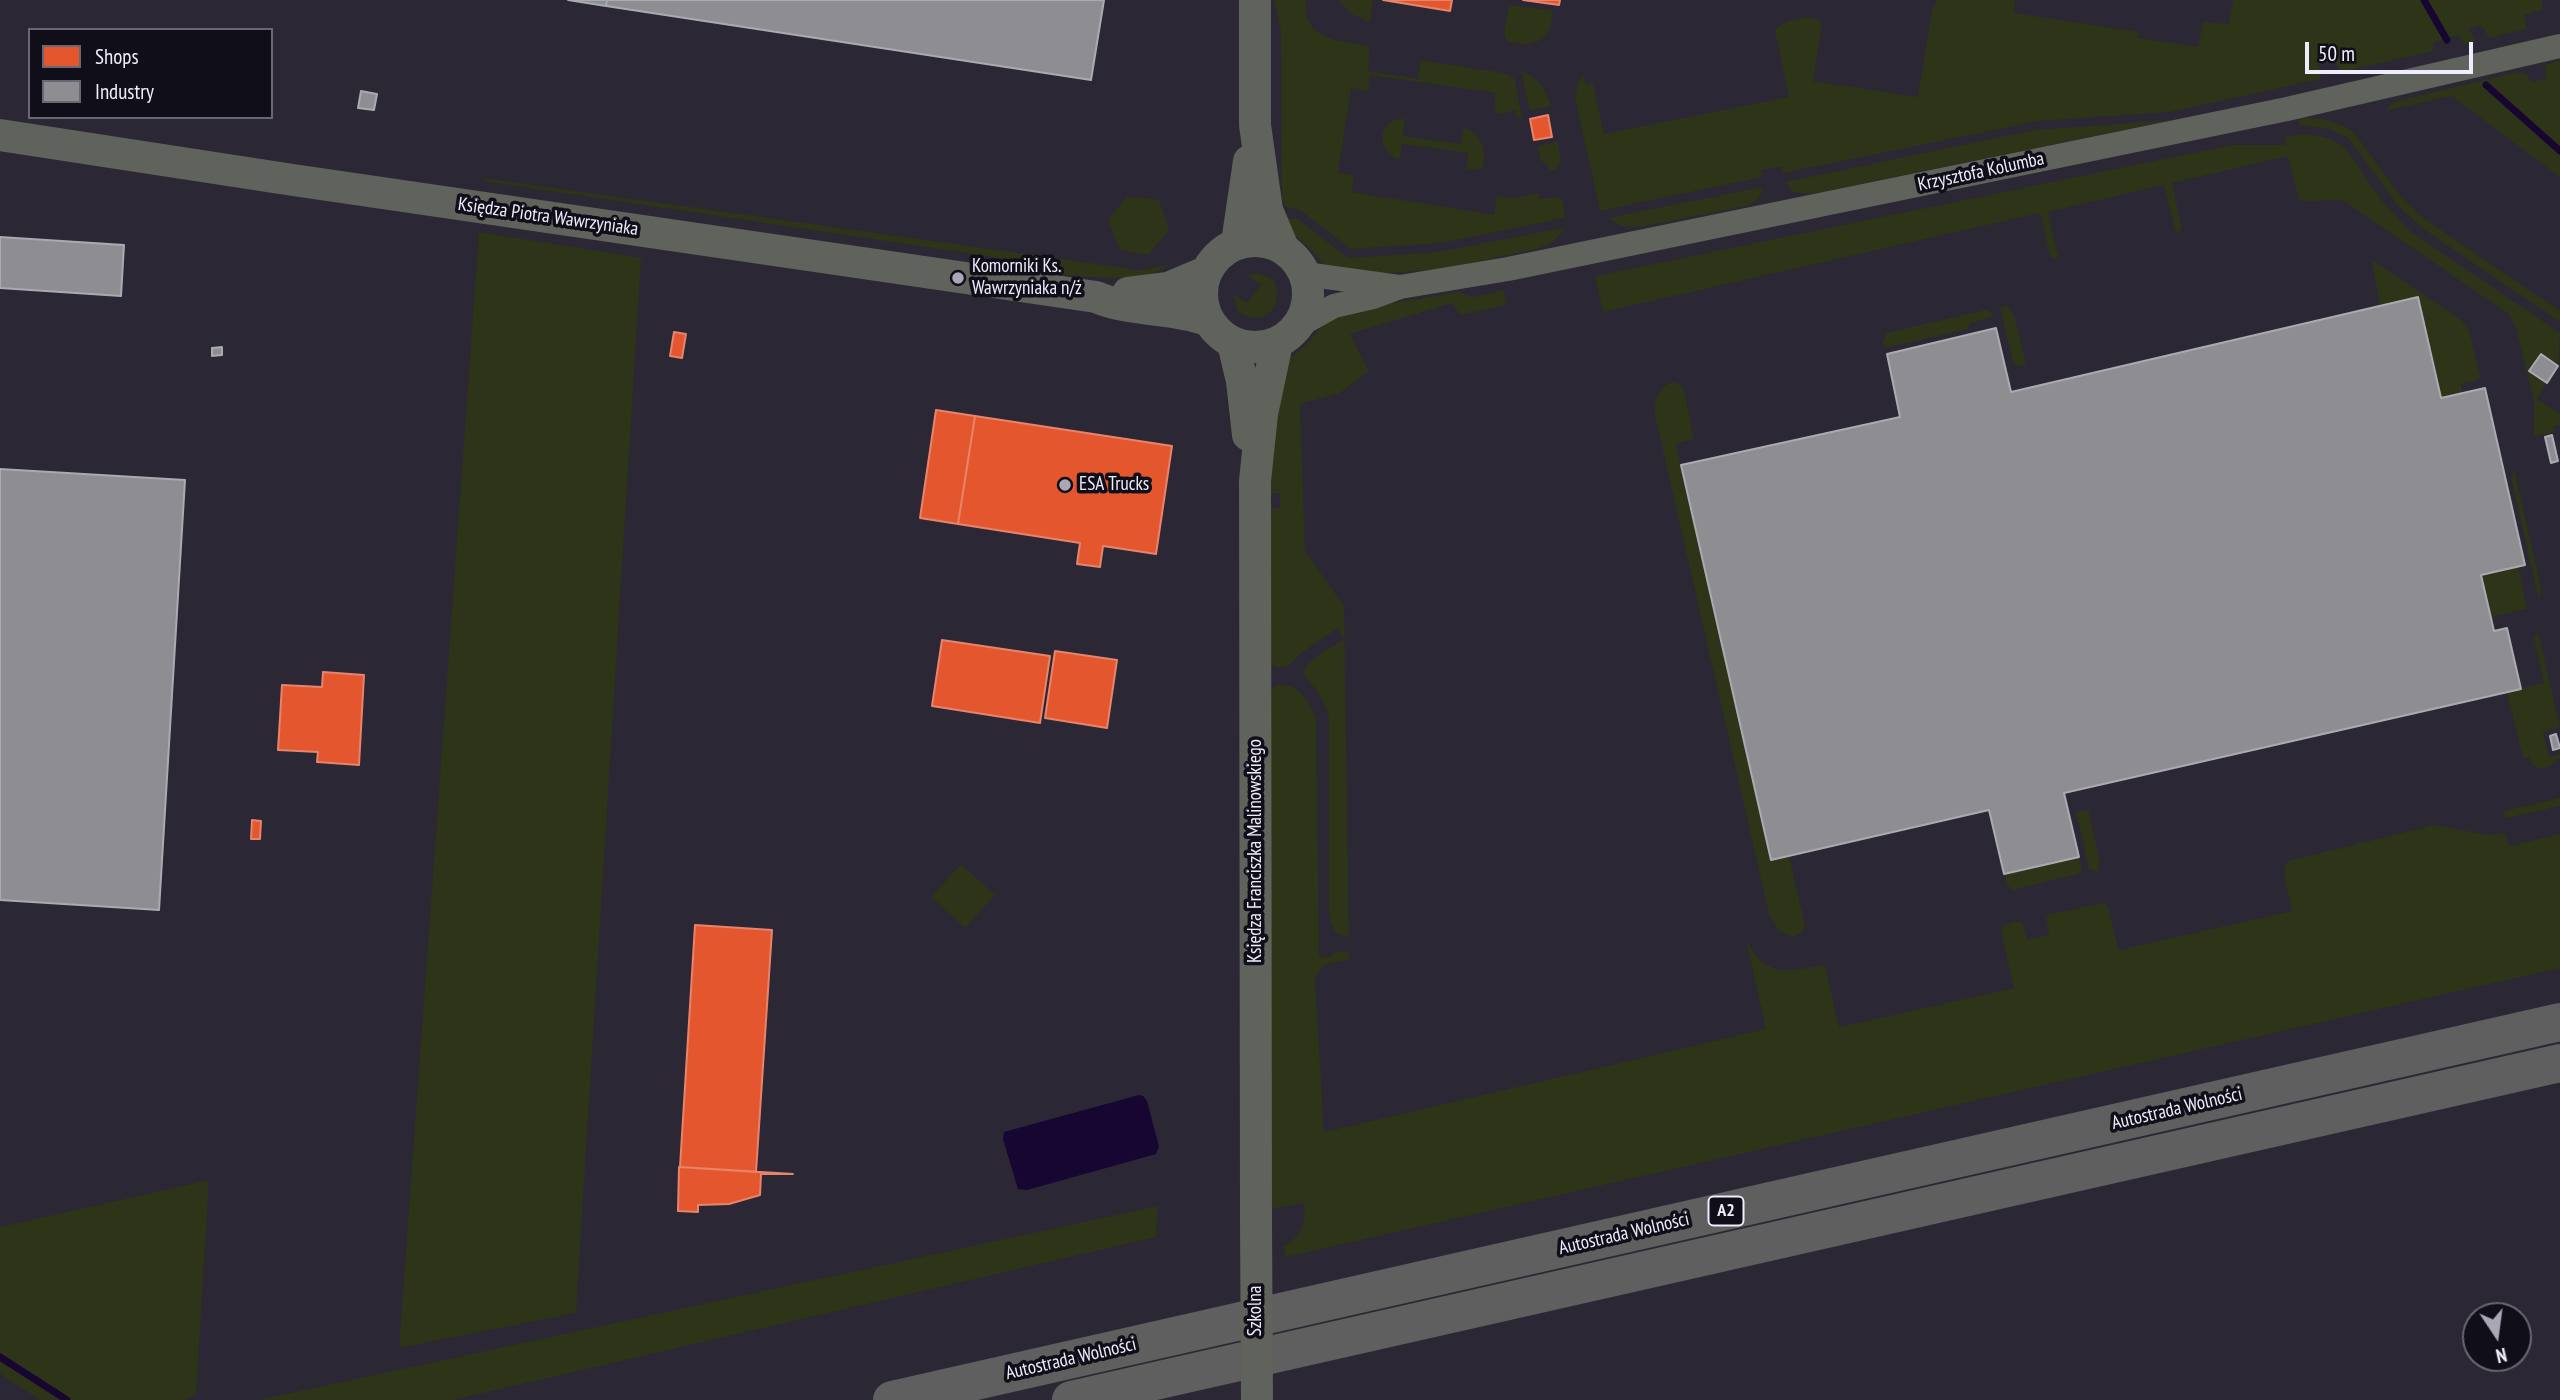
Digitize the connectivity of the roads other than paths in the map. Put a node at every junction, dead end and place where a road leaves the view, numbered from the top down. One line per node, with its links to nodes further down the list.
1 (1255, 0): 3 (street)
2 (2560, 46): 9 (street, Krzysztofa Kolumba)
3 (1255, 125): 5 (street); 6 (street)
4 (0, 135): 10 (street, Księdza Piotra Wawrzyniaka)
5 (1237, 243): 6 (street); 7 (street)
6 (1283, 248): 8 (street)
7 (1206, 272): 10 (street, Księdza Piotra Wawrzyniaka); 11 (street)
8 (1304, 274): 9 (street, Krzysztofa Kolumba); 12 (street)
9 (1400, 287): 12 (street, Krzysztofa Kolumba)
10 (1096, 297): 11 (street, Księdza Piotra Wawrzyniaka)
11 (1207, 320): 13 (street)
12 (1287, 334): 13 (street); 14 (street, Księdza Franciszka Malinowskiego)
13 (1233, 343): 14 (street, Księdza Franciszka Malinowskiego)
14 (1255, 481): 17 (street, Księdza Franciszka Malinowskiego)
15 (2560, 1022): 18 (highway, Autostrada Wolności / A2)
16 (2560, 1063): 19 (highway, Autostrada Wolności / A2)
17 (1256, 1221): 20 (street, Szkolna, bridge)
18 (892, 1400)
19 (1071, 1400)
20 (1257, 1400)

